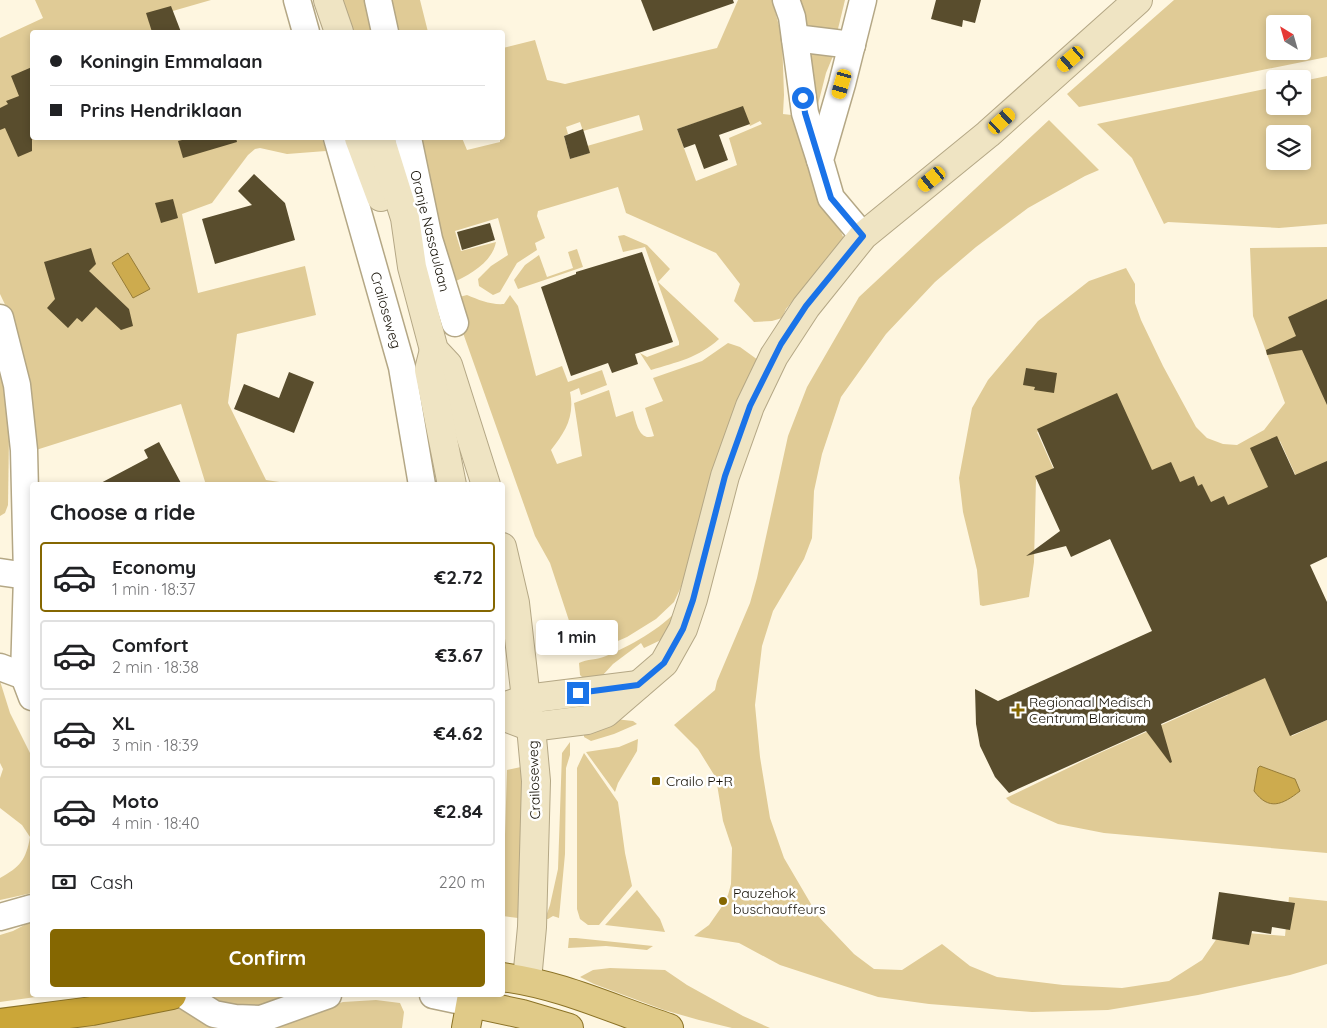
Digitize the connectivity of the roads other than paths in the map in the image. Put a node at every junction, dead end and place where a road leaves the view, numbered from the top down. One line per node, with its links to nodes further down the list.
1 (297, 0): 7 (street)
2 (328, 0): 8 (main road)
3 (378, 0): 9 (street)
4 (786, 0): 10 (street)
5 (863, 0): 11 (street)
6 (1138, 0): 17 (main road)
7 (305, 30)
8 (337, 30)
9 (385, 30)
10 (794, 38): 11 (street); 16 (street)
11 (852, 45): 16 (street)
12 (337, 140): 22 (street, Crailoseweg)
13 (361, 140): 18 (main road)
14 (381, 140): 18 (main road)
15 (408, 140): 20 (street, Oranje Nassaulaan)
16 (820, 160): 17 (street)
17 (863, 236): 29 (main road)
18 (412, 267): 21 (main road)
19 (0, 318): 27 (street)
20 (455, 323)
21 (434, 350): 23 (main road); 24 (main road)
22 (421, 482)
23 (451, 482)
24 (485, 482)
25 (505, 560): 31 (main road, Crailoseweg)
26 (0, 572): 27 (street)
27 (27, 576): 30 (street)
28 (0, 667): 30 (street)
29 (638, 685): 31 (main road); 33 (main road)
30 (28, 687)
31 (514, 703): 33 (main road, Crailoseweg)
32 (505, 717): 33 (main road)
33 (532, 727): 36 (main road, Crailoseweg)
34 (30, 909): 35 (street)
35 (0, 917)
36 (514, 979): 42 (main road, Crailoseweg); 45 (main road)
37 (162, 997): 43 (highway)
38 (187, 997): 39 (street)
39 (322, 997)
40 (438, 997): 41 (street)
41 (470, 1009): 42 (main road)
42 (521, 1021): 44 (main road)
43 (0, 1023)
44 (568, 1028)
45 (669, 1028)

